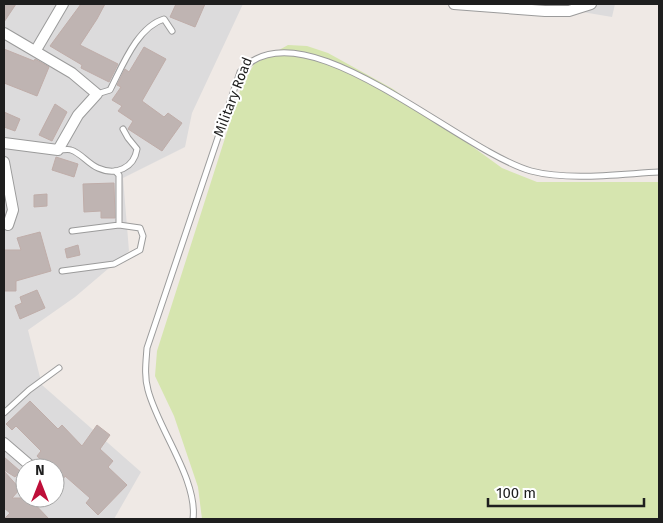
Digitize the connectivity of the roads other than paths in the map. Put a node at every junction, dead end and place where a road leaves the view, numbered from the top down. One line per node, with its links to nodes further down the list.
1 (63, 4): 6 (street)
2 (454, 4): 3 (street)
3 (591, 4)
4 (172, 31): 8 (lane)
5 (4, 33): 6 (street)
6 (36, 50): 8 (street)
7 (246, 60): 24 (lane, Military Road)
8 (96, 94): 12 (street)
9 (456, 125): 15 (lane)
10 (123, 128): 14 (lane)
11 (4, 143): 12 (street)
12 (58, 150): 14 (lane)
13 (4, 162): 16 (street)
14 (115, 171): 17 (lane)
15 (659, 172)
16 (8, 225)
17 (119, 225): 18 (lane); 19 (lane)
18 (72, 231)
19 (62, 271)
20 (59, 368): 21 (lane)
21 (4, 414)
22 (4, 443): 23 (street)
23 (21, 458)
24 (193, 519)

